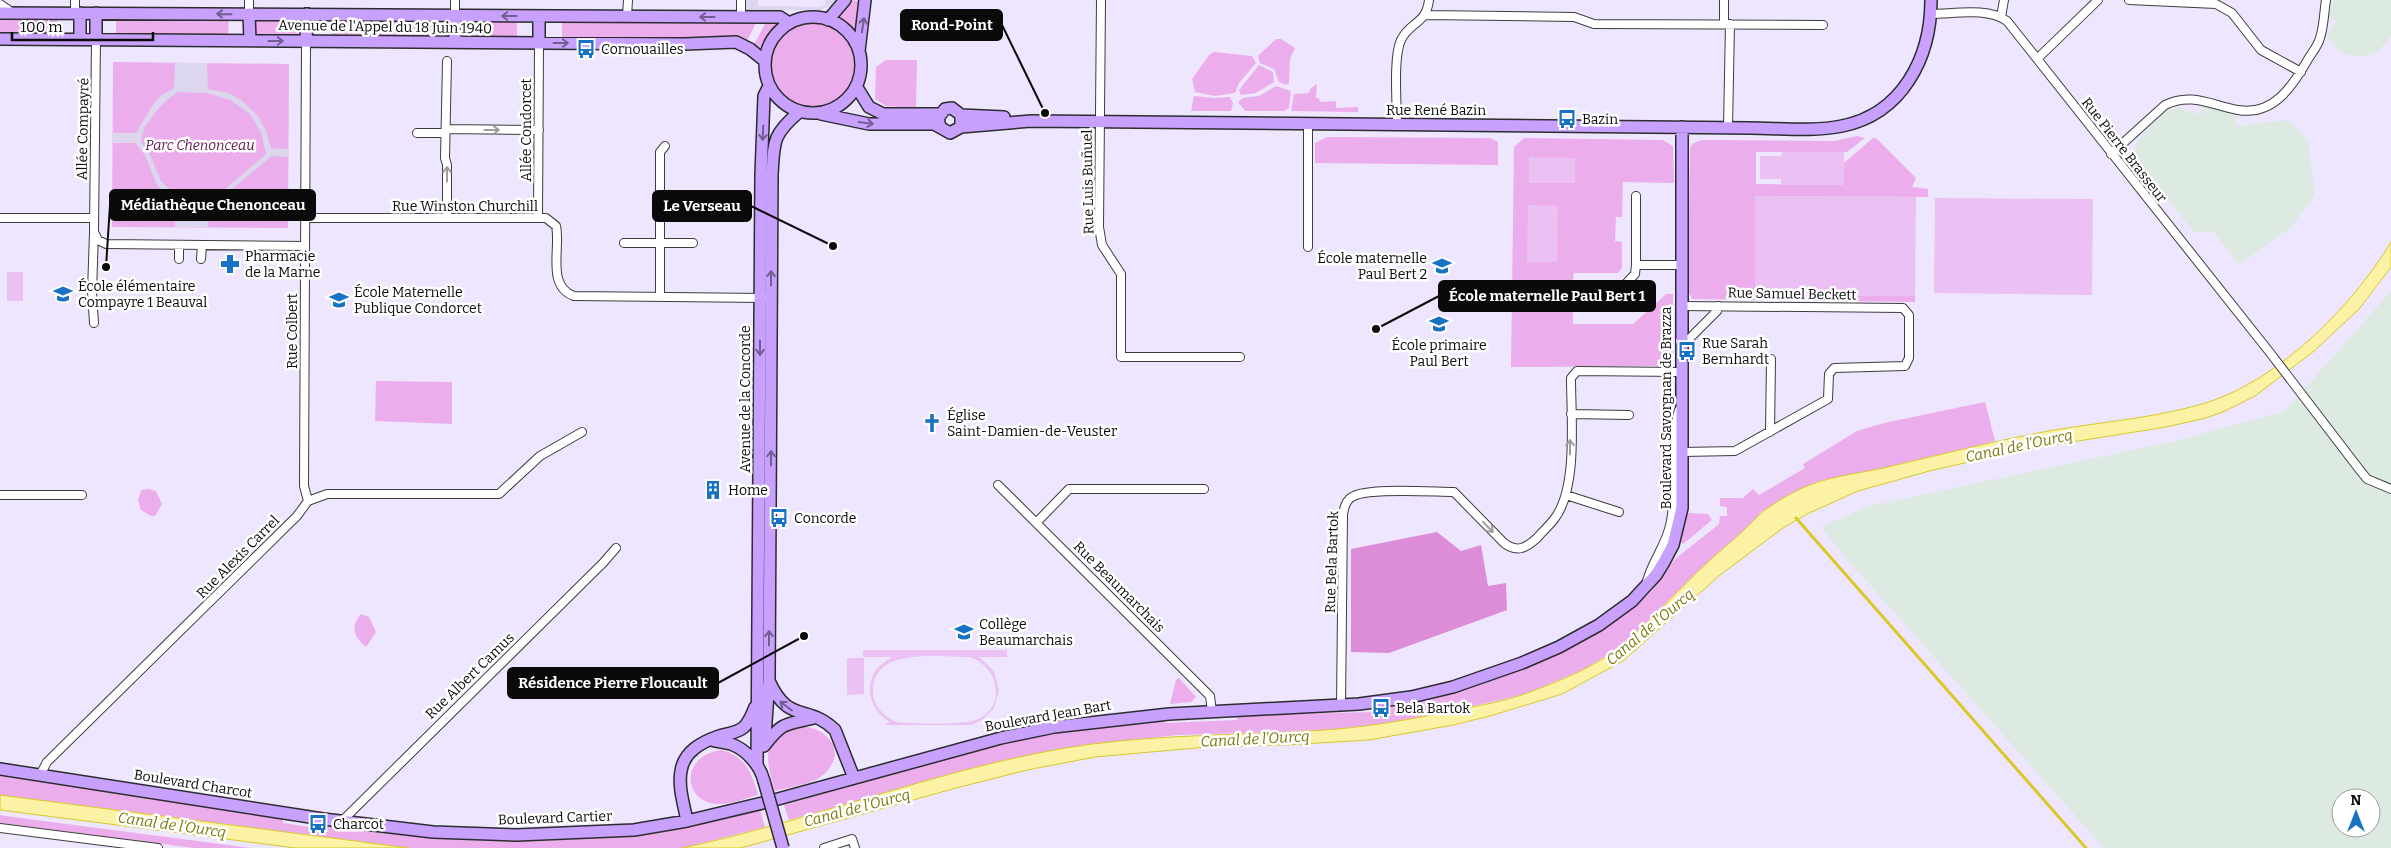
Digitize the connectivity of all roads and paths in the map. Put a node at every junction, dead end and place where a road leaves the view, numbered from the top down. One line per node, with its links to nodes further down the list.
1 (75, 0): 19 (street)
2 (249, 0): 21 (street)
3 (454, 0): 25 (street)
4 (628, 0): 27 (street)
5 (741, 0): 28 (street)
6 (845, 0): 30 (street)
7 (865, 0): 41 (street, one-way to 7)
8 (1101, 0): 53 (street, Rue Luis Buñuel)
9 (1428, 0): 24 (street)
10 (1724, 0): 32 (street)
11 (1931, 0): 23 (street)
12 (2004, 0): 29 (street)
13 (2098, 0): 42 (street)
14 (2129, 0): 45 (street)
15 (2326, 0): 45 (street)
16 (0, 4): 18 (street)
17 (0, 13): 18 (street, Avenue de l'Appel du 18 Juin 1940)
18 (13, 13): 19 (street, Avenue de l'Appel du 18 Juin 1940)
19 (77, 13): 20 (street, Avenue de l'Appel du 18 Juin 1940); 35 (street)
20 (96, 13): 21 (street, Avenue de l'Appel du 18 Juin 1940, one-way to 20); 36 (street)
21 (249, 14): 22 (street, Avenue de l'Appel du 18 Juin 1940); 37 (street)
22 (307, 14): 25 (street, Avenue de l'Appel du 18 Juin 1940); 38 (street)
23 (1931, 14): 29 (street); 59 (street, Rue René Bazin)
24 (1426, 15): 32 (street); 55 (street)
25 (455, 16): 26 (street, Avenue de l'Appel du 18 Juin 1940, one-way to 25); 39 (street)
26 (539, 16): 27 (street, Avenue de l'Appel du 18 Juin 1940); 40 (street)
27 (627, 16): 28 (street, Avenue de l'Appel du 18 Juin 1940, one-way to 27)
28 (741, 17): 31 (street, Avenue de l'Appel du 18 Juin 1940)
29 (2001, 17): 42 (street, Rue Pierre Brasseur)
30 (828, 20): 31 (street); 41 (street)
31 (789, 23): 44 (street)
32 (1727, 24): 33 (street); 59 (street)
33 (1823, 25)
34 (0, 39): 35 (street, Avenue de l'Appel du 18 Juin 1940)
35 (80, 39): 36 (street, Avenue de l'Appel du 18 Juin 1940)
36 (96, 39): 37 (street, Avenue de l'Appel du 18 Juin 1940); 67 (street, Allée Compayré)
37 (250, 40): 38 (street, Avenue de l'Appel du 18 Juin 1940, one-way to 38)
38 (306, 41): 39 (street, Avenue de l'Appel du 18 Juin 1940); 68 (street, Rue Colbert)
39 (455, 42): 40 (street, Avenue de l'Appel du 18 Juin 1940)
40 (539, 43): 44 (street, Avenue de l'Appel du 18 Juin 1940, one-way to 44); 60 (street, Allée Condorcet)
41 (859, 51): 47 (street)
42 (2038, 58): 64 (street, Rue Pierre Brasseur)
43 (447, 61): 61 (street)
44 (765, 61): 46 (street)
45 (2301, 72): 64 (street)
46 (769, 86): 48 (street); 85 (street, Avenue de la Concorde, one-way to 85)
47 (856, 86): 49 (street); 50 (street)
48 (799, 112): 49 (street); 85 (street, Avenue de la Concorde, one-way to 48)
49 (818, 113): 56 (street, one-way to 56)
50 (939, 114): 51 (street); 56 (street)
51 (961, 114): 52 (street, Rue René Bazin); 57 (street)
52 (1031, 121): 53 (street, Rue René Bazin); 57 (street, Rue René Bazin)
53 (1100, 122): 54 (street, Rue René Bazin); 90 (street, Rue Luis Buñuel)
54 (1308, 124): 55 (street, Rue René Bazin); 78 (street)
55 (1397, 124): 58 (street, Rue René Bazin)
56 (940, 127): 57 (street)
57 (961, 127)
58 (1682, 127): 59 (street, Rue René Bazin); 82 (street, Boulevard Savorgnan de Brazza)
59 (1728, 127)
60 (539, 130): 61 (street, one-way to 60); 70 (street, Allée Condorcet)
61 (446, 131): 62 (street); 69 (street, one-way to 61)
62 (417, 133)
63 (665, 146): 73 (street)
64 (2111, 154): 101 (street, Rue Pierre Brasseur)
65 (1636, 196): 81 (street)
66 (0, 218): 67 (street)
67 (94, 218): 71 (street)
68 (305, 218): 69 (street, Rue Winston Churchill); 77 (street, Rue Colbert)
69 (447, 218): 70 (street, Rue Winston Churchill)
70 (538, 218): 84 (street, Rue Winston Churchill)
71 (94, 232): 75 (street); 88 (street)
72 (624, 243): 73 (street)
73 (660, 243): 74 (street); 84 (street)
74 (693, 243)
75 (179, 244): 76 (street); 79 (street)
76 (202, 245): 77 (street); 80 (street)
77 (305, 246): 105 (street, Rue Colbert)
78 (1308, 247)
79 (179, 260)
80 (201, 260)
81 (1636, 265): 82 (street); 83 (street)
82 (1681, 265): 86 (street, Boulevard Savorgnan de Brazza)
83 (1581, 291)
84 (660, 297): 85 (street, Rue Winston Churchill)
85 (766, 298): 110 (street, Avenue de la Concorde, one-way to 85); 111 (street, Avenue de la Concorde, one-way to 111)
86 (1681, 306): 87 (street, Rue Samuel Beckett); 89 (street, Boulevard Savorgnan de Brazza)
87 (1718, 306): 89 (street); 97 (street, Rue Samuel Beckett)
88 (94, 323)
89 (1680, 341): 92 (street, Boulevard Savorgnan de Brazza)
90 (1240, 357)
91 (1771, 360): 97 (street)
92 (1680, 372): 93 (street, Boulevard Savorgnan de Brazza); 94 (street, Rue Bela Bartok)
93 (1681, 406): 98 (street, Boulevard Savorgnan de Brazza); 109 (street)
94 (1570, 414): 95 (street); 104 (street, Rue Bela Bartok, one-way to 94)
95 (1629, 415)
96 (582, 432): 105 (street)
97 (1770, 432): 98 (street)
98 (1682, 452): 109 (street, Boulevard Savorgnan de Brazza)
99 (998, 485): 107 (street, Rue Beaumarchais)
100 (1204, 489): 107 (street)
101 (2391, 489)
102 (0, 495): 103 (street)
103 (82, 495)
104 (1566, 496): 106 (street); 112 (street, Rue Bela Bartok, one-way to 104)
105 (308, 501): 119 (street, Rue Alexis Carrel)
106 (1620, 512)
107 (1037, 522): 113 (street, Rue Beaumarchais)
108 (616, 548): 123 (street, Rue Albert Camus)
109 (1644, 589): 112 (street, Boulevard Savorgnan de Brazza)
110 (769, 680): 114 (street, one-way to 110); 116 (street, Avenue de la Concorde)
111 (757, 704): 115 (street); 118 (street, Avenue de la Concorde)
112 (1341, 706): 113 (street, Boulevard Jean Bart)
113 (1212, 712): 120 (street, Boulevard Jean Bart)
114 (815, 717): 116 (street); 120 (street)
115 (712, 740): 118 (street); 122 (street)
116 (764, 746): 118 (street, Avenue de la Concorde)
117 (0, 769): 119 (street, Boulevard Charcot)
118 (761, 773): 126 (street, bridge)
119 (40, 775): 123 (street, Boulevard Charcot)
120 (854, 778): 121 (street, Boulevard Jean Bart)
121 (767, 802): 122 (street, Boulevard Cartier)
122 (687, 821): 123 (street, Boulevard Cartier)
123 (341, 822)
124 (0, 828): 125 (street)
125 (158, 848)
126 (783, 848)
127 (824, 848): 128 (street)
128 (855, 848)

